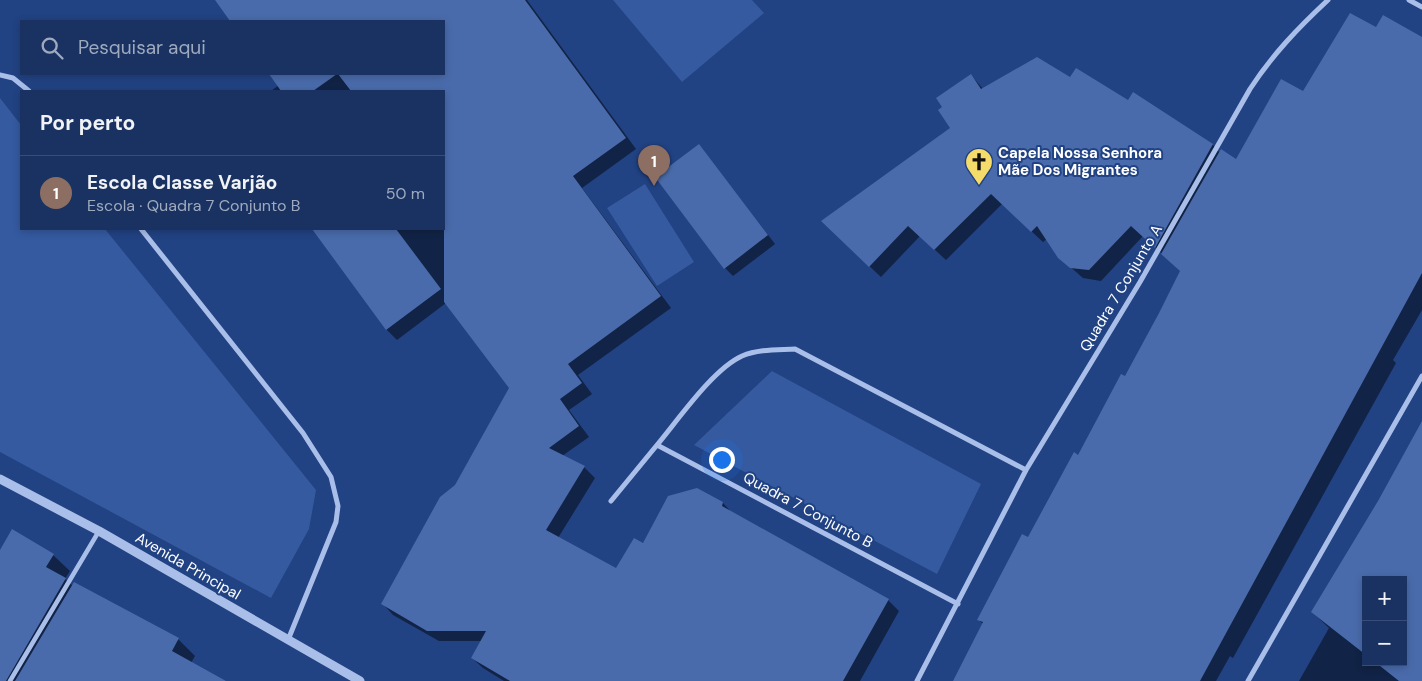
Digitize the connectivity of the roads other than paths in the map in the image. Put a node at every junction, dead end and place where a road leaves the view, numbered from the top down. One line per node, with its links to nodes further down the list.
1 (1328, 0): 9 (street, Quadra 7 Conjunto A)
2 (1409, 0): 3 (street)
3 (1422, 7)
4 (0, 75): 5 (street)
5 (28, 90)
6 (142, 230): 14 (street)
7 (1422, 376): 18 (street)
8 (657, 445): 9 (street); 11 (street); 13 (street, Quadra 7 Conjunto B)
9 (1026, 470): 13 (street, Quadra 7 Conjunto A)
10 (0, 479): 12 (street, Avenida Principal)
11 (611, 501)
12 (99, 531): 14 (street, Avenida Principal); 15 (street)
13 (958, 604): 17 (street, Quadra 7 Conjunto A)
14 (288, 640): 16 (street, Avenida Principal)
15 (10, 681)
16 (360, 681)
17 (917, 681)
18 (1248, 681)

